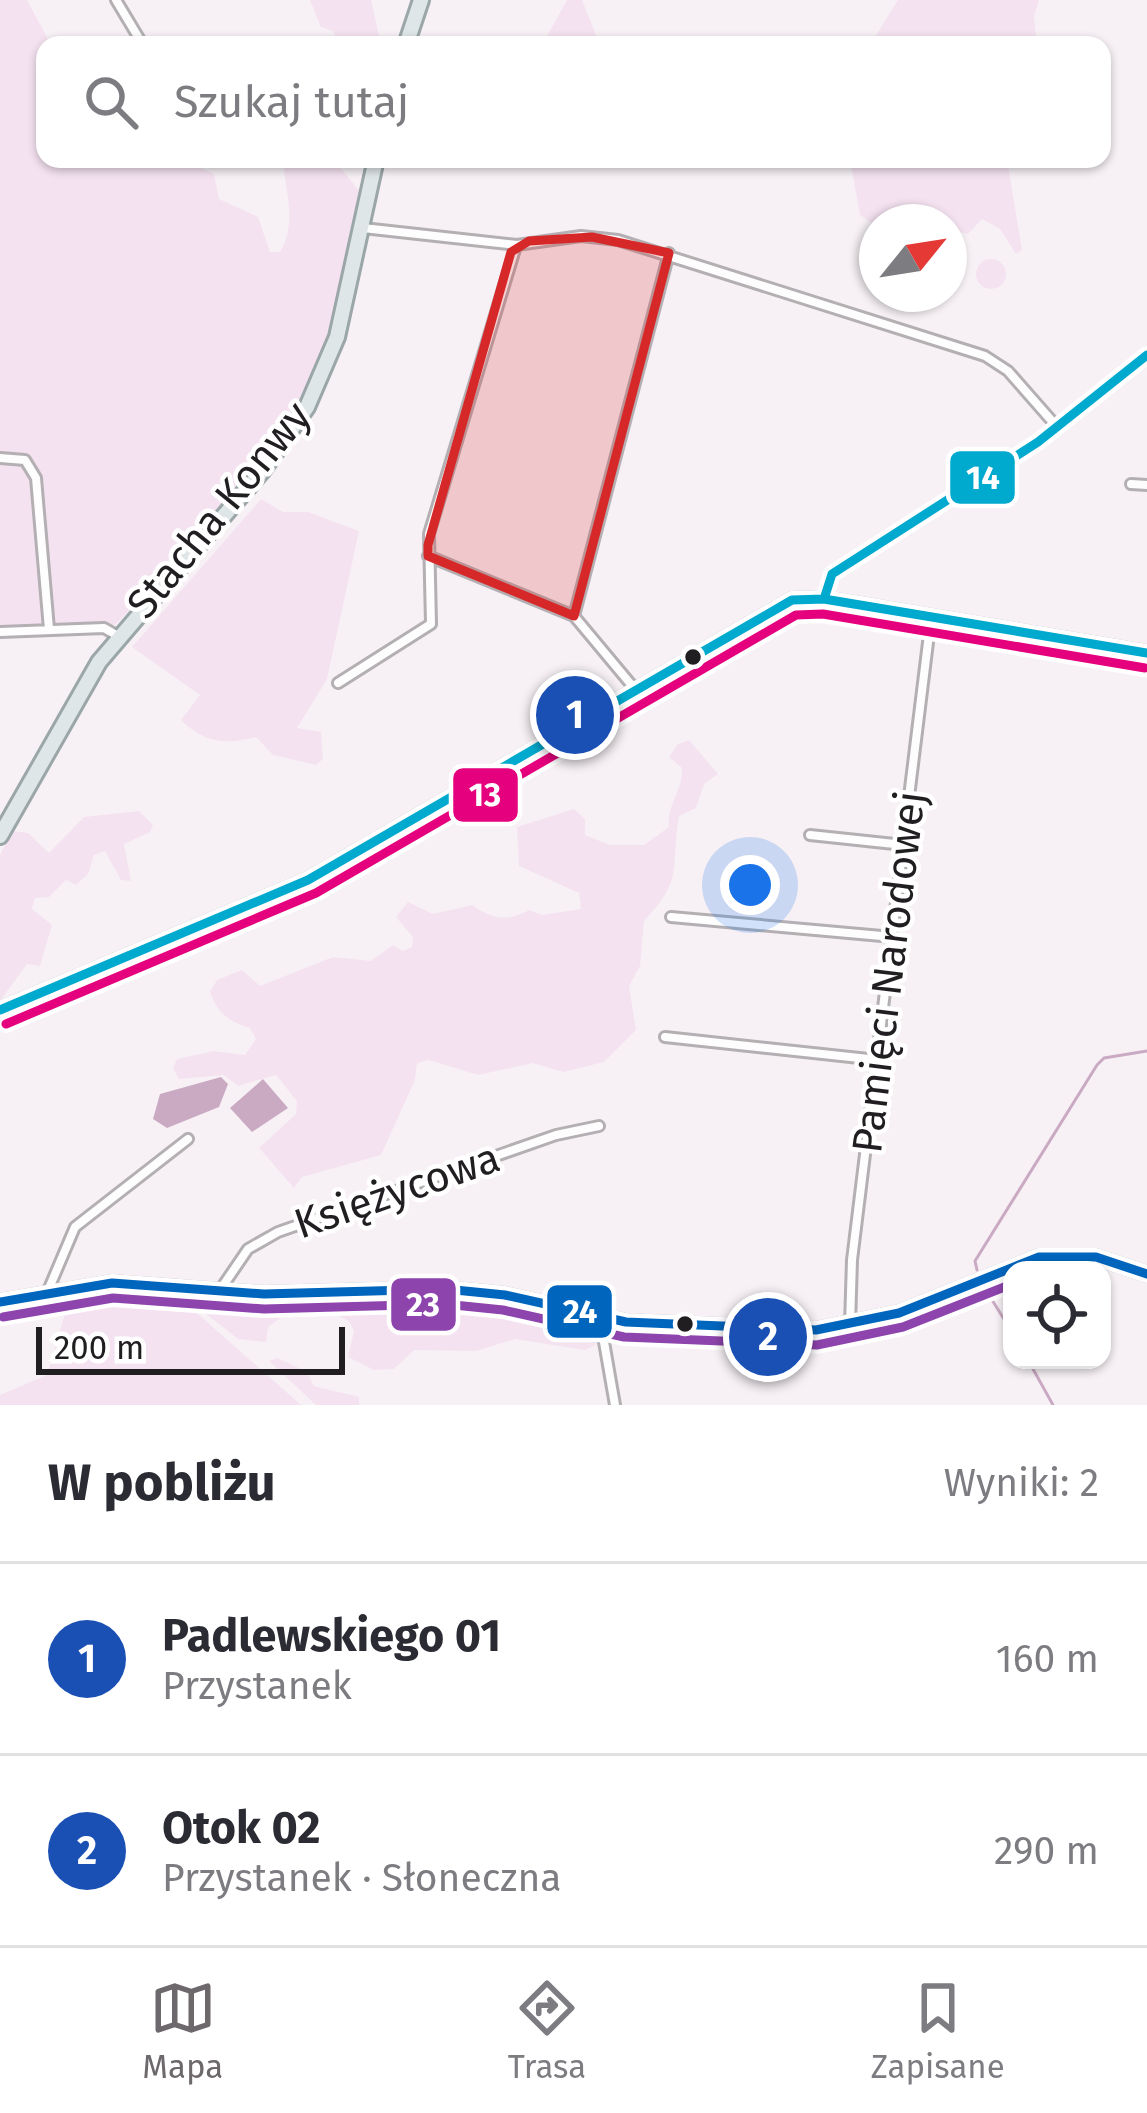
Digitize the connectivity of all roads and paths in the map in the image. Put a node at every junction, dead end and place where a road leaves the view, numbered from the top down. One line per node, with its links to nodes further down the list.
1 (116, 0): 3 (street)
2 (421, 0): 4 (main road)
3 (138, 36)
4 (409, 36)
5 (370, 168): 6 (main road, Stacha Konwy)
6 (362, 228): 7 (street); 20 (main road, Stacha Konwy)
7 (517, 245): 8 (street); 14 (street)
8 (669, 253): 10 (street); 16 (street)
9 (1147, 355): 10 (street)
10 (1058, 428): 15 (street)
11 (0, 458): 18 (street)
12 (1131, 484): 13 (street)
13 (1147, 485)
14 (428, 556): 16 (street); 22 (street)
15 (824, 599): 17 (street); 23 (street)
16 (574, 616): 23 (street)
17 (931, 618): 21 (street); 26 (street, Pamięci Narodowej)
18 (49, 629): 19 (street); 20 (street)
19 (0, 632)
20 (118, 636): 25 (main road, Stacha Konwy)
21 (1147, 653)
22 (338, 683)
23 (634, 688): 29 (street)
24 (809, 835): 26 (street)
25 (0, 836)
26 (904, 844): 28 (street, Pamięci Narodowej)
27 (670, 916): 28 (street)
28 (892, 938): 31 (street, Pamięci Narodowej)
29 (0, 1010)
30 (665, 1037): 31 (street)
31 (878, 1060): 39 (street, Pamięci Narodowej)
32 (599, 1126): 35 (street, Księżycowa)
33 (188, 1138): 36 (street)
34 (1147, 1274): 39 (street)
35 (219, 1292): 36 (street); 38 (street)
36 (46, 1293): 37 (street)
37 (0, 1302)
38 (607, 1320): 39 (street); 40 (street)
39 (850, 1326)
40 (615, 1405)

